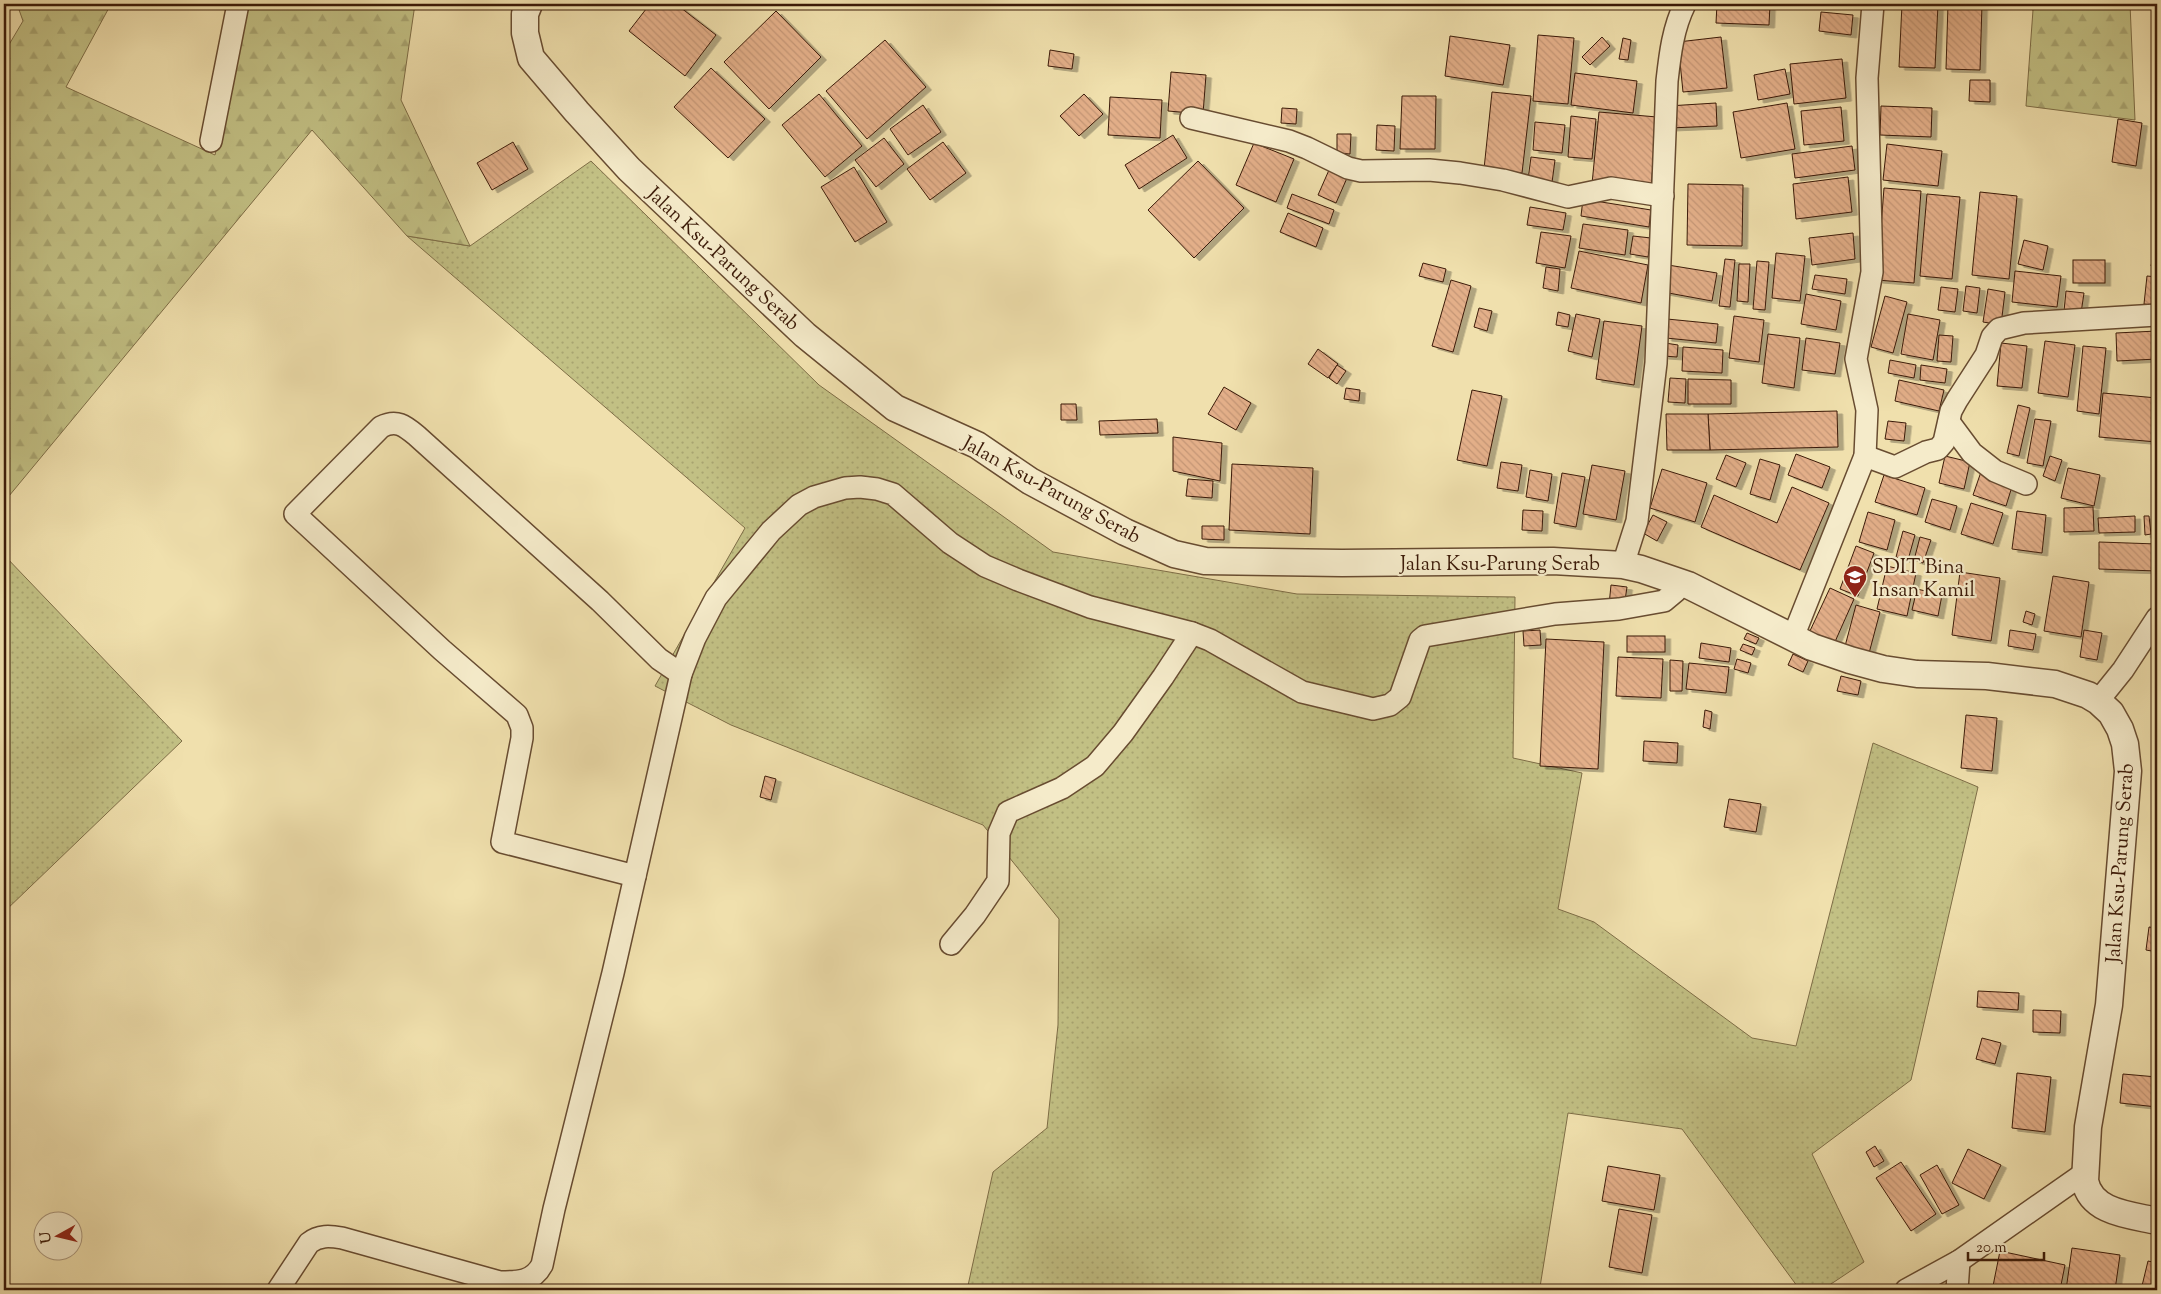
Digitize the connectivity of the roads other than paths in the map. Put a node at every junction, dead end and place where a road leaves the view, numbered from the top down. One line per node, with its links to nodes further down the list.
1 (238, 4): 6 (street)
2 (529, 4): 12 (street, Jalan Ksu-Parung Serab)
3 (1685, 4): 7 (street)
4 (1873, 4): 10 (street)
5 (1191, 118): 7 (street)
6 (211, 141)
7 (1663, 196): 12 (street)
8 (2157, 315): 9 (street)
9 (1949, 422): 10 (street); 11 (street)
10 (1865, 456): 16 (street)
11 (2026, 484)
12 (1623, 565): 13 (street, Jalan Ksu-Parung Serab)
13 (1678, 582): 15 (street); 16 (street, Jalan Ksu-Parung Serab)
14 (2157, 618): 18 (street)
15 (1192, 633): 17 (street); 20 (street)
16 (1794, 638): 18 (street, Jalan Ksu-Parung Serab)
17 (681, 674): 19 (street); 19 (street)
18 (2098, 701): 21 (street, Jalan Ksu-Parung Serab)
19 (635, 876): 24 (street)
20 (950, 944)
21 (2086, 1172): 22 (street, Jalan Ksu-Parung Serab); 23 (street)
22 (2157, 1221)
23 (1959, 1261): 25 (street); 26 (street)
24 (278, 1290)
25 (1906, 1290)
26 (1957, 1290)

